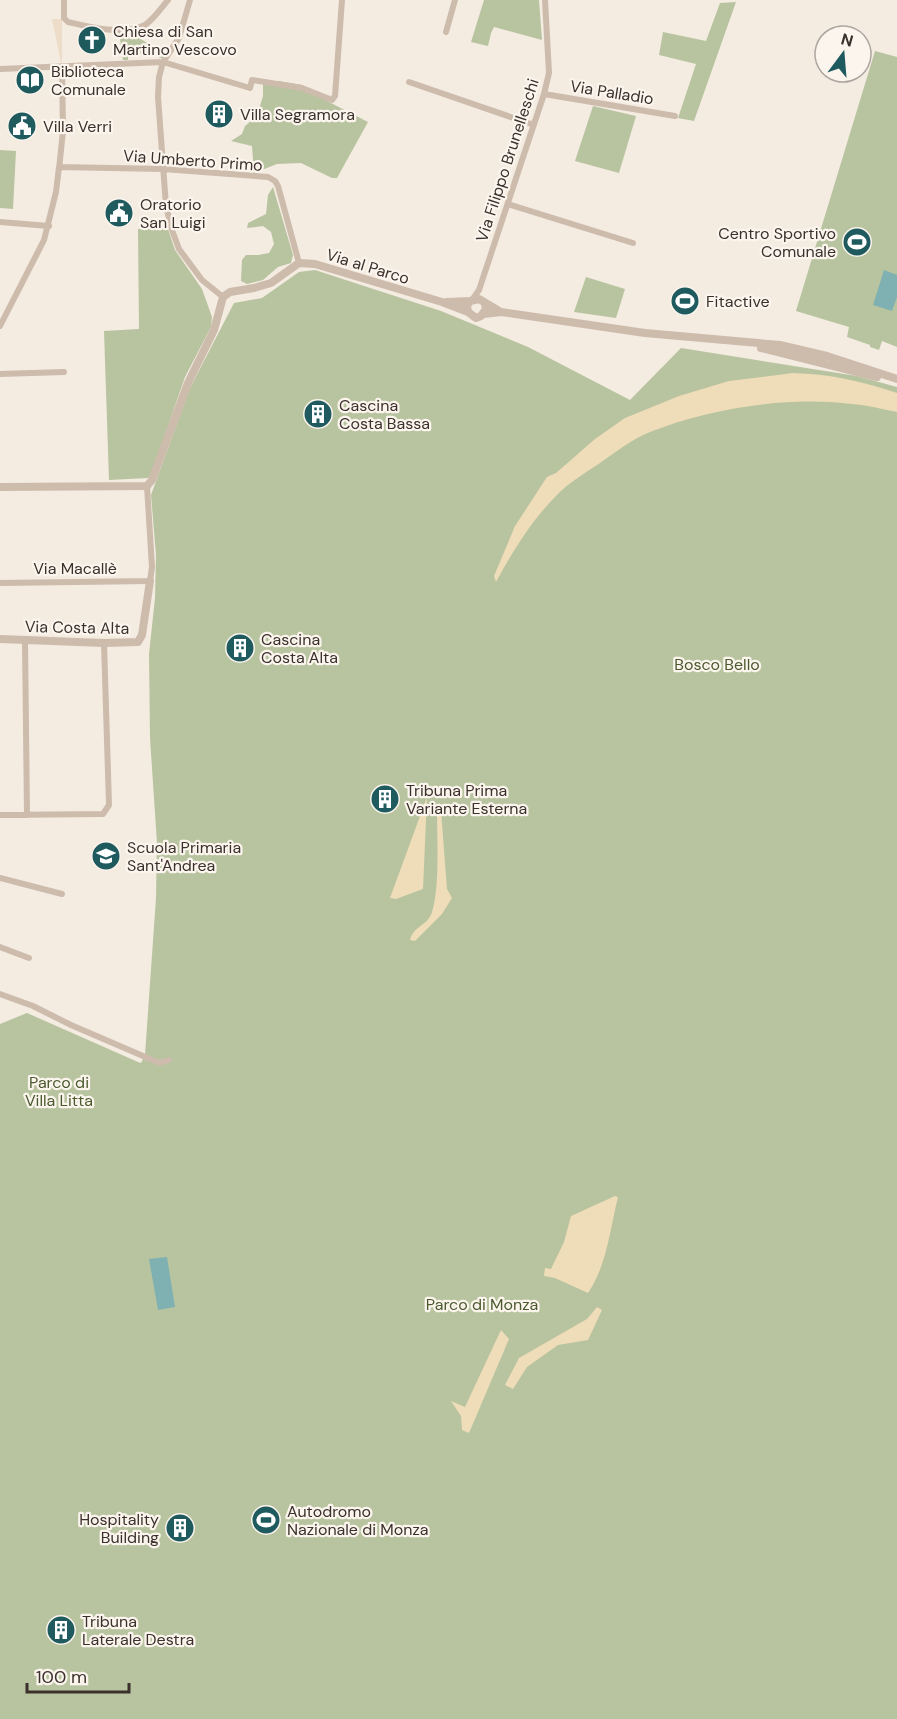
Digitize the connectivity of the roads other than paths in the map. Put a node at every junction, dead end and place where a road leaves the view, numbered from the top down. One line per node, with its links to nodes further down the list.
1 (64, 0): 2 (street)
2 (168, 0)
3 (190, 0): 8 (street)
4 (342, 0): 8 (street)
5 (455, 0): 7 (street)
6 (545, 0): 12 (street, Via Filippo Brunelleschi)
7 (446, 32)
8 (163, 62): 9 (street); 16 (street)
9 (62, 67): 10 (street); 15 (street)
10 (0, 69)
11 (409, 82): 14 (street)
12 (544, 94): 13 (street, Via Palladio); 14 (street, Via Filippo Brunelleschi)
13 (675, 116)
14 (534, 125): 17 (street, Via Filippo Brunelleschi)
15 (59, 168): 16 (street, Via Umberto Primo); 19 (street)
16 (163, 169): 21 (street, Via Umberto Primo); 23 (street)
17 (508, 204): 20 (street); 22 (street, Via Filippo Brunelleschi)
18 (0, 222): 19 (street)
19 (48, 226): 30 (street)
20 (633, 243)
21 (299, 263): 23 (street); 25 (street, Via al Parco)
22 (479, 290): 24 (street, Via Filippo Brunelleschi); 26 (street)
23 (223, 297): 34 (street)
24 (471, 301): 25 (street, Via al Parco); 26 (street); 27 (street)
25 (442, 302): 27 (street, Via al Parco)
26 (484, 303): 28 (street); 29 (street)
27 (468, 312): 29 (street)
28 (501, 312): 29 (street); 33 (street)
29 (484, 314)
30 (0, 326)
31 (64, 372): 32 (street)
32 (0, 374)
33 (897, 380)
34 (147, 486): 35 (street); 36 (street, Via Costa Alta)
35 (0, 487)
36 (150, 581): 37 (street, Via Macallè); 40 (street, Via Costa Alta)
37 (0, 583)
38 (0, 639): 39 (street, Via Costa Alta)
39 (25, 640): 40 (street, Via Costa Alta); 42 (street)
40 (104, 643): 42 (street)
41 (0, 815): 42 (street)
42 (27, 815)
43 (0, 878): 44 (street)
44 (62, 894)
45 (0, 947): 46 (street)
46 (29, 958)
47 (0, 994): 48 (street)
48 (169, 1060)

